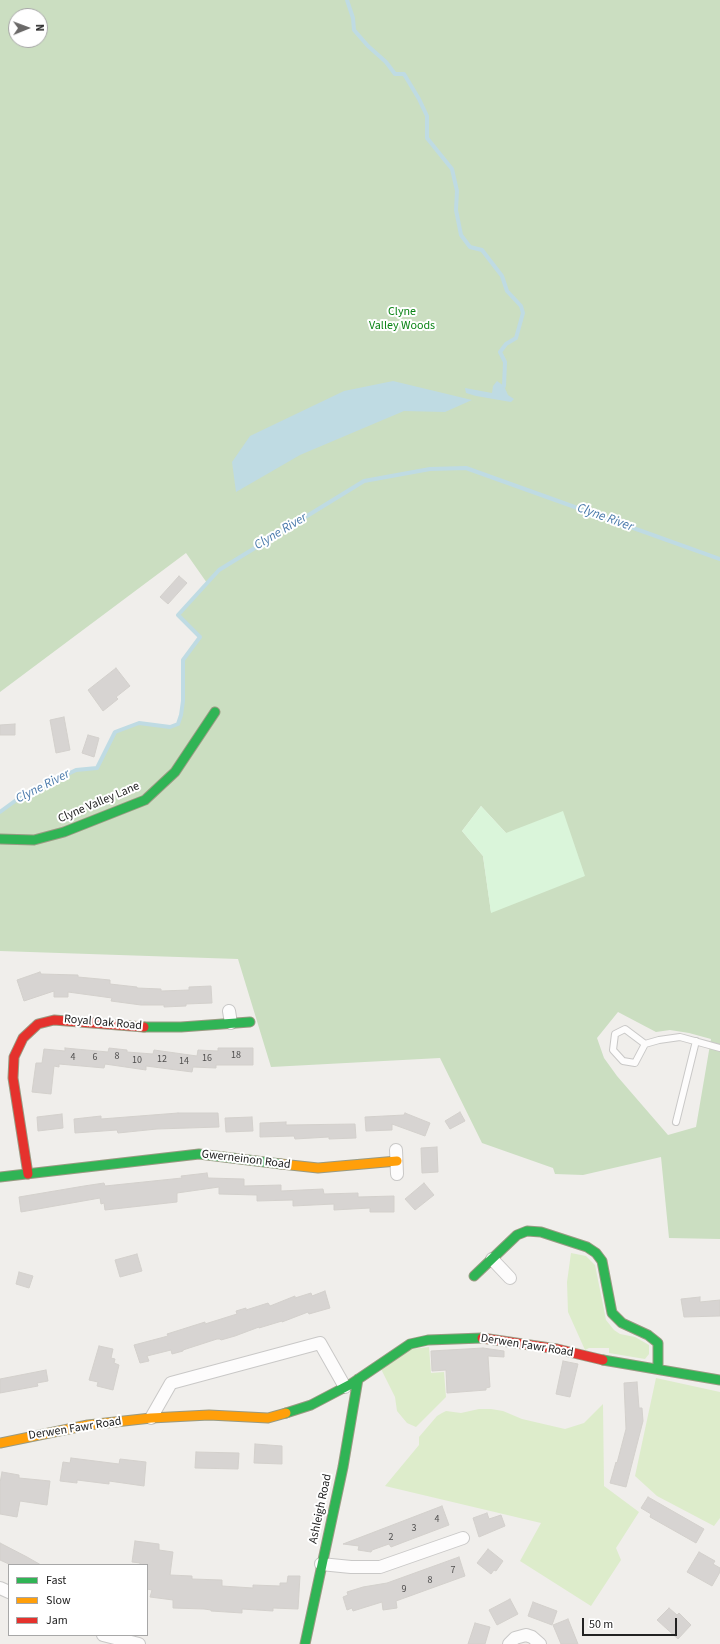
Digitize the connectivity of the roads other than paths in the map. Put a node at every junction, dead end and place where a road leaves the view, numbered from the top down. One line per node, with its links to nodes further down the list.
1 (215, 712): 2 (street, Clyne Valley Lane)
2 (0, 839)
3 (229, 1010): 5 (street)
4 (250, 1022): 5 (street, Royal Oak Road)
5 (231, 1023): 11 (street, Royal Oak Road)
6 (696, 1041): 7 (lane); 8 (lane); 9 (lane)
7 (645, 1044): 7 (lane)
8 (720, 1048)
9 (676, 1122)
10 (396, 1156): 11 (street, Gwerneinon Road); 12 (street, Gwerneinon Road)
11 (28, 1174): 13 (street, Gwerneinon Road)
12 (397, 1174)
13 (0, 1177)
14 (492, 1259): 15 (street); 16 (street); 17 (street)
15 (474, 1276)
16 (510, 1278)
17 (658, 1370): 18 (street, Derwen Fawr Road); 19 (street, Derwen Fawr Road)
18 (358, 1379): 20 (street, Derwen Fawr Road); 24 (street, Ashleigh Road)
19 (720, 1380)
20 (345, 1388): 21 (street, Derwen Fawr Road); 21 (street)
21 (151, 1418): 22 (street, Derwen Fawr Road)
22 (0, 1442)
23 (463, 1538): 24 (street)
24 (321, 1564): 27 (street, Ashleigh Road)
25 (108, 1636): 26 (street)
26 (139, 1644)
27 (305, 1644)
28 (509, 1644): 29 (street)
29 (540, 1644)

